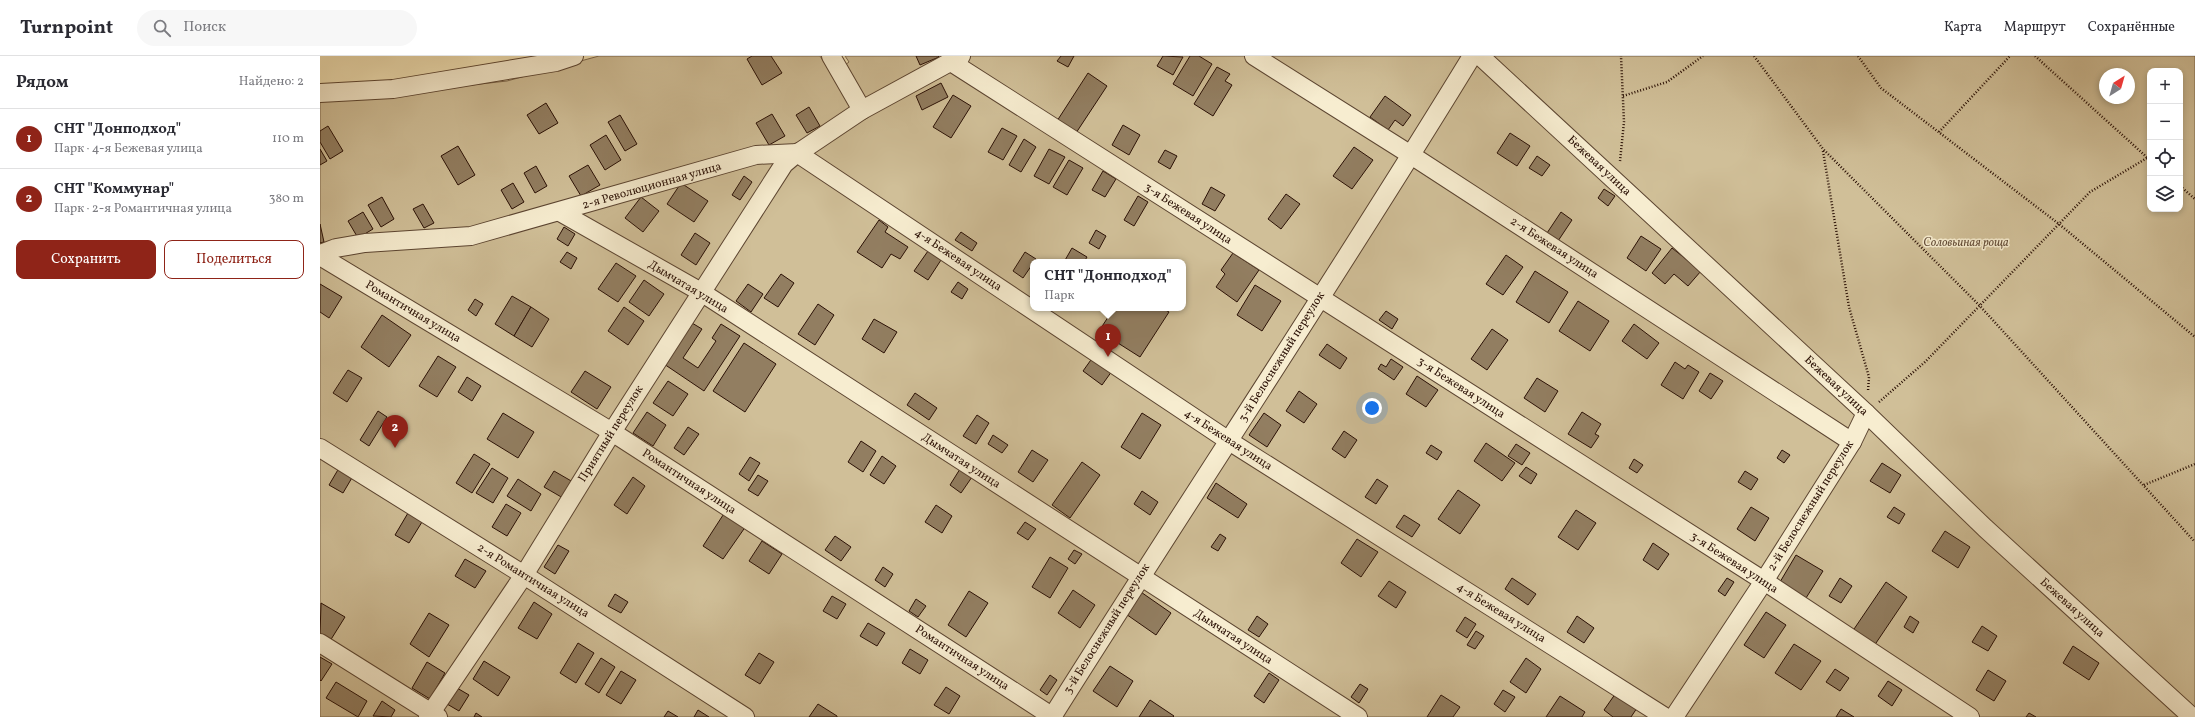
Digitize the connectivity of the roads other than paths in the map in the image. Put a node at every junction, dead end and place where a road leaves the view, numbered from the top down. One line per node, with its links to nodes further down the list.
1 (574, 56): 7 (street)
2 (831, 56): 8 (street)
3 (1254, 56): 10 (street, 2-я Бежевая улица)
4 (1472, 56): 10 (street, 3-й Белоснежный переулок)
5 (1480, 56): 17 (street, Бежевая улица)
6 (956, 59): 8 (street); 14 (street, 3-я Бежевая улица)
7 (320, 93)
8 (862, 110): 9 (street)
9 (796, 153): 11 (street, 2-я Революционная улица); 13 (street, Приятный переулок); 15 (street, 4-я Бежевая улица)
10 (1411, 155): 14 (street, 3-й Белоснежный переулок); 20 (street, 2-я Бежевая улица)
11 (560, 212): 12 (street, 2-я Революционная улица); 13 (street, Дымчатая улица)
12 (320, 255): 18 (street, Романтичная улица)
13 (701, 292): 18 (street, Приятный переулок); 23 (street, Дымчатая улица)
14 (1320, 298): 19 (street, 3-й Белоснежный переулок); 24 (street, 3-я Бежевая улица)
15 (1030, 309)
16 (1034, 311): 19 (street, 4-я Бежевая улица)
17 (1866, 413): 20 (street, 2-й Белоснежный переулок); 33 (street, Бежевая улица)
18 (612, 432): 22 (street, Приятный переулок); 28 (street, Романтичная улица)
19 (1229, 441): 23 (street, 3-й Белоснежный переулок); 30 (street, 4-я Бежевая улица)
20 (1852, 442): 24 (street, 2-й Белоснежный переулок)
21 (320, 448): 22 (street, 2-я Романтичная улица)
22 (524, 575): 26 (street, Приятный переулок); 27 (street, 2-я Романтичная улица)
23 (1140, 577): 28 (street, 3-й Белоснежный переулок); 29 (street, Дымчатая улица)
24 (1764, 581): 31 (street, 2-й Белоснежный переулок); 32 (street, 3-я Бежевая улица)
25 (320, 643): 26 (street)
26 (432, 716)
27 (745, 717)
28 (1052, 717)
29 (1358, 717)
30 (1665, 717)
31 (1674, 717)
32 (1970, 717)
33 (2192, 717)

